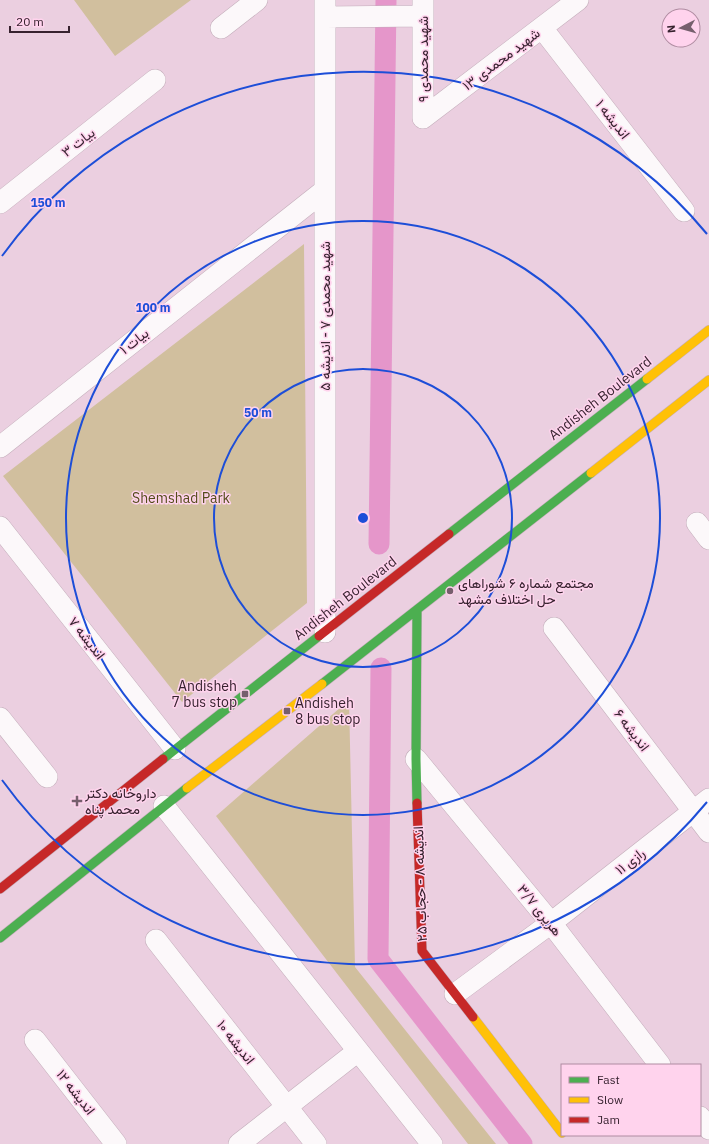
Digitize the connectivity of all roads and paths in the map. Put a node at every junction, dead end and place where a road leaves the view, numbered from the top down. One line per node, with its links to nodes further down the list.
1 (257, 0): 5 (street)
2 (578, 0): 6 (street, شهید محمدی ۱۳)
3 (325, 8): 4 (street); 9 (street, شهید محمدی ۷ - اندیشه ۵)
4 (423, 8): 8 (street, شهید محمدی ۹)
5 (221, 28)
6 (542, 28): 8 (street, شهید محمدی ۱۳); 11 (street, اندیشه ۱)
7 (155, 80): 10 (street, بیات ۳)
8 (423, 118)
9 (325, 190): 14 (street, بیات ۱); 18 (street, شهید محمدی ۷ - اندیشه ۵)
10 (0, 203)
11 (684, 211)
12 (709, 330): 18 (main road, Andisheh Boulevard)
13 (709, 380): 16 (main road)
14 (0, 447)
15 (0, 526): 20 (street, اندیشه ۷)
16 (417, 610): 21 (main road, اندیشه ۸ - حجاب ۲۵); 24 (main road)
17 (554, 628): 23 (street, اندیشه ۶)
18 (325, 632): 20 (main road, Andisheh Boulevard)
19 (0, 718): 22 (street)
20 (174, 749): 26 (main road, Andisheh Boulevard)
21 (416, 759): 27 (street, هریری ۳/۷); 30 (main road, اندیشه ۸ - حجاب ۲۵)
22 (47, 777)
23 (701, 805): 25 (street, اندیشه ۶); 27 (street, رازی ۱۱)
24 (164, 806): 28 (main road); 32 (street)
25 (709, 832)
26 (0, 889)
27 (551, 923): 30 (street, رازی ۱۱); 33 (street, هریری ۳/۷)
28 (0, 938)
29 (156, 940): 34 (street, اندیشه ۱۰)
30 (455, 994): 37 (main road, اندیشه ۸ - حجاب ۲۵)
31 (35, 1040): 38 (street, اندیشه ۱۲)
32 (358, 1051): 34 (street); 41 (street)
33 (659, 1064)
34 (286, 1107): 39 (street); 40 (street, اندیشه ۱۰)
35 (701, 1118): 36 (street)
36 (709, 1129)
37 (561, 1132)
38 (116, 1144)
39 (239, 1144)
40 (316, 1144)
41 (432, 1144)

